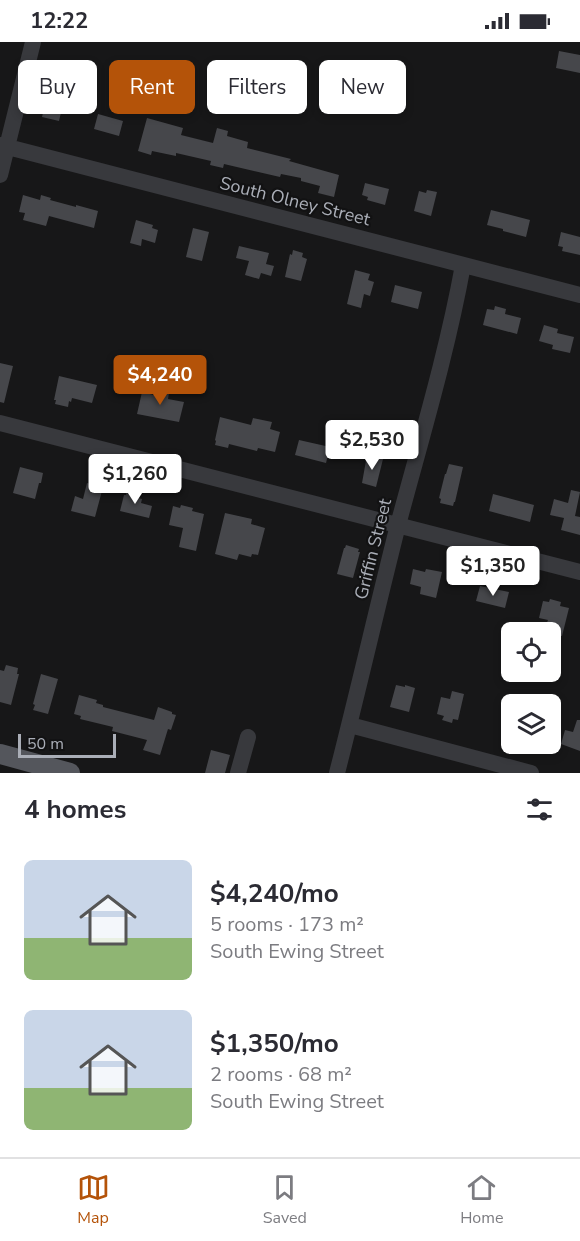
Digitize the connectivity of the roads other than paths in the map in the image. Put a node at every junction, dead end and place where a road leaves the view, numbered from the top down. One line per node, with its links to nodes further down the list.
1 (33, 42): 2 (street)
2 (4, 146): 3 (street); 4 (street, South Olney Street)
3 (0, 175)
4 (463, 265): 5 (street, South Olney Street); 7 (street, Griffin Street)
5 (580, 295)
6 (0, 423): 7 (street)
7 (398, 526): 8 (street); 9 (street, Griffin Street)
8 (580, 572)
9 (350, 725): 14 (street, Griffin Street); 15 (street)
10 (248, 737): 13 (street)
11 (0, 754): 12 (main road)
12 (70, 773)
13 (238, 773)
14 (337, 773)
15 (531, 773)

